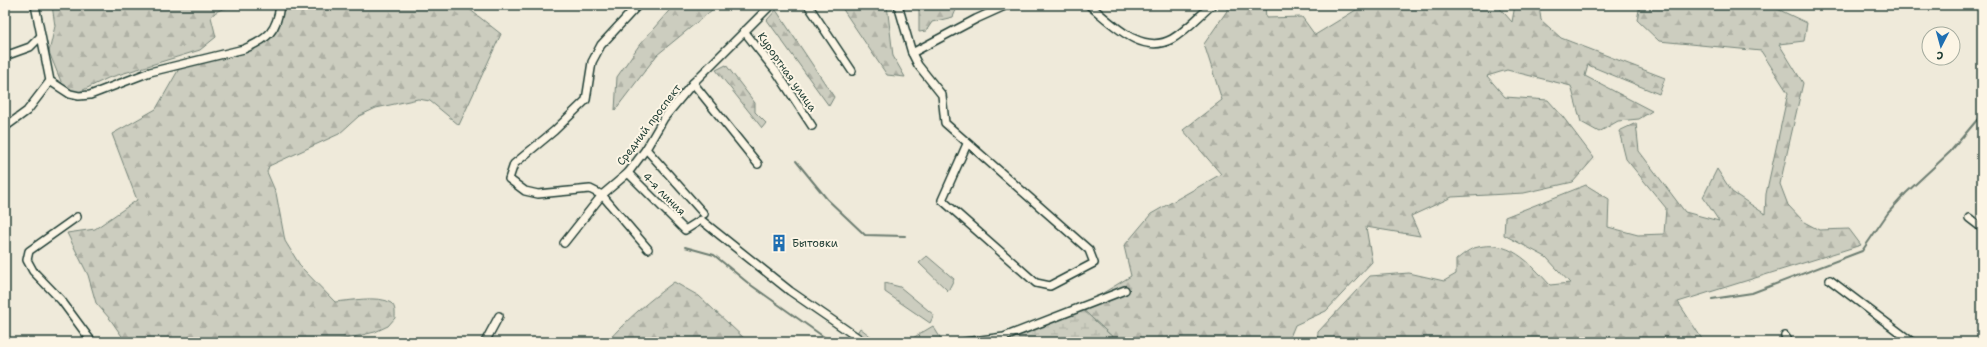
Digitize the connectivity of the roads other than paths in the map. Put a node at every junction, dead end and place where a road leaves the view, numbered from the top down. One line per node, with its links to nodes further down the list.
1 (35, 5): 11 (street)
2 (280, 5): 15 (street)
3 (638, 5): 23 (street)
4 (771, 5): 10 (street, Средний проспект)
5 (808, 5): 14 (street)
6 (898, 5): 12 (street)
7 (1007, 5): 12 (street)
8 (1089, 5): 9 (street)
9 (1212, 5)
10 (744, 31): 16 (street, Средний проспект); 17 (street, Курортная улица)
11 (40, 37): 13 (street); 15 (street)
12 (912, 53): 19 (street)
13 (5, 56)
14 (852, 70)
15 (50, 81): 18 (street)
16 (693, 84): 20 (street, Средний проспект); 21 (street)
17 (812, 126)
18 (5, 127)
19 (967, 144): 19 (street)
20 (646, 149): 22 (street, Средний проспект); 24 (street)
21 (758, 164)
22 (628, 173): 23 (street, Средний проспект); 35 (street, 4-я линия)
23 (602, 195): 28 (street, Средний проспект); 29 (street)
24 (704, 214)
25 (77, 217): 33 (street)
26 (1970, 218): 27 (street)
27 (1982, 228)
28 (564, 243)
29 (648, 249)
30 (1830, 280): 37 (street)
31 (1125, 290): 36 (street)
32 (499, 316): 34 (street)
33 (92, 342)
34 (485, 342)
35 (864, 342)
36 (967, 342)
37 (1912, 342)

